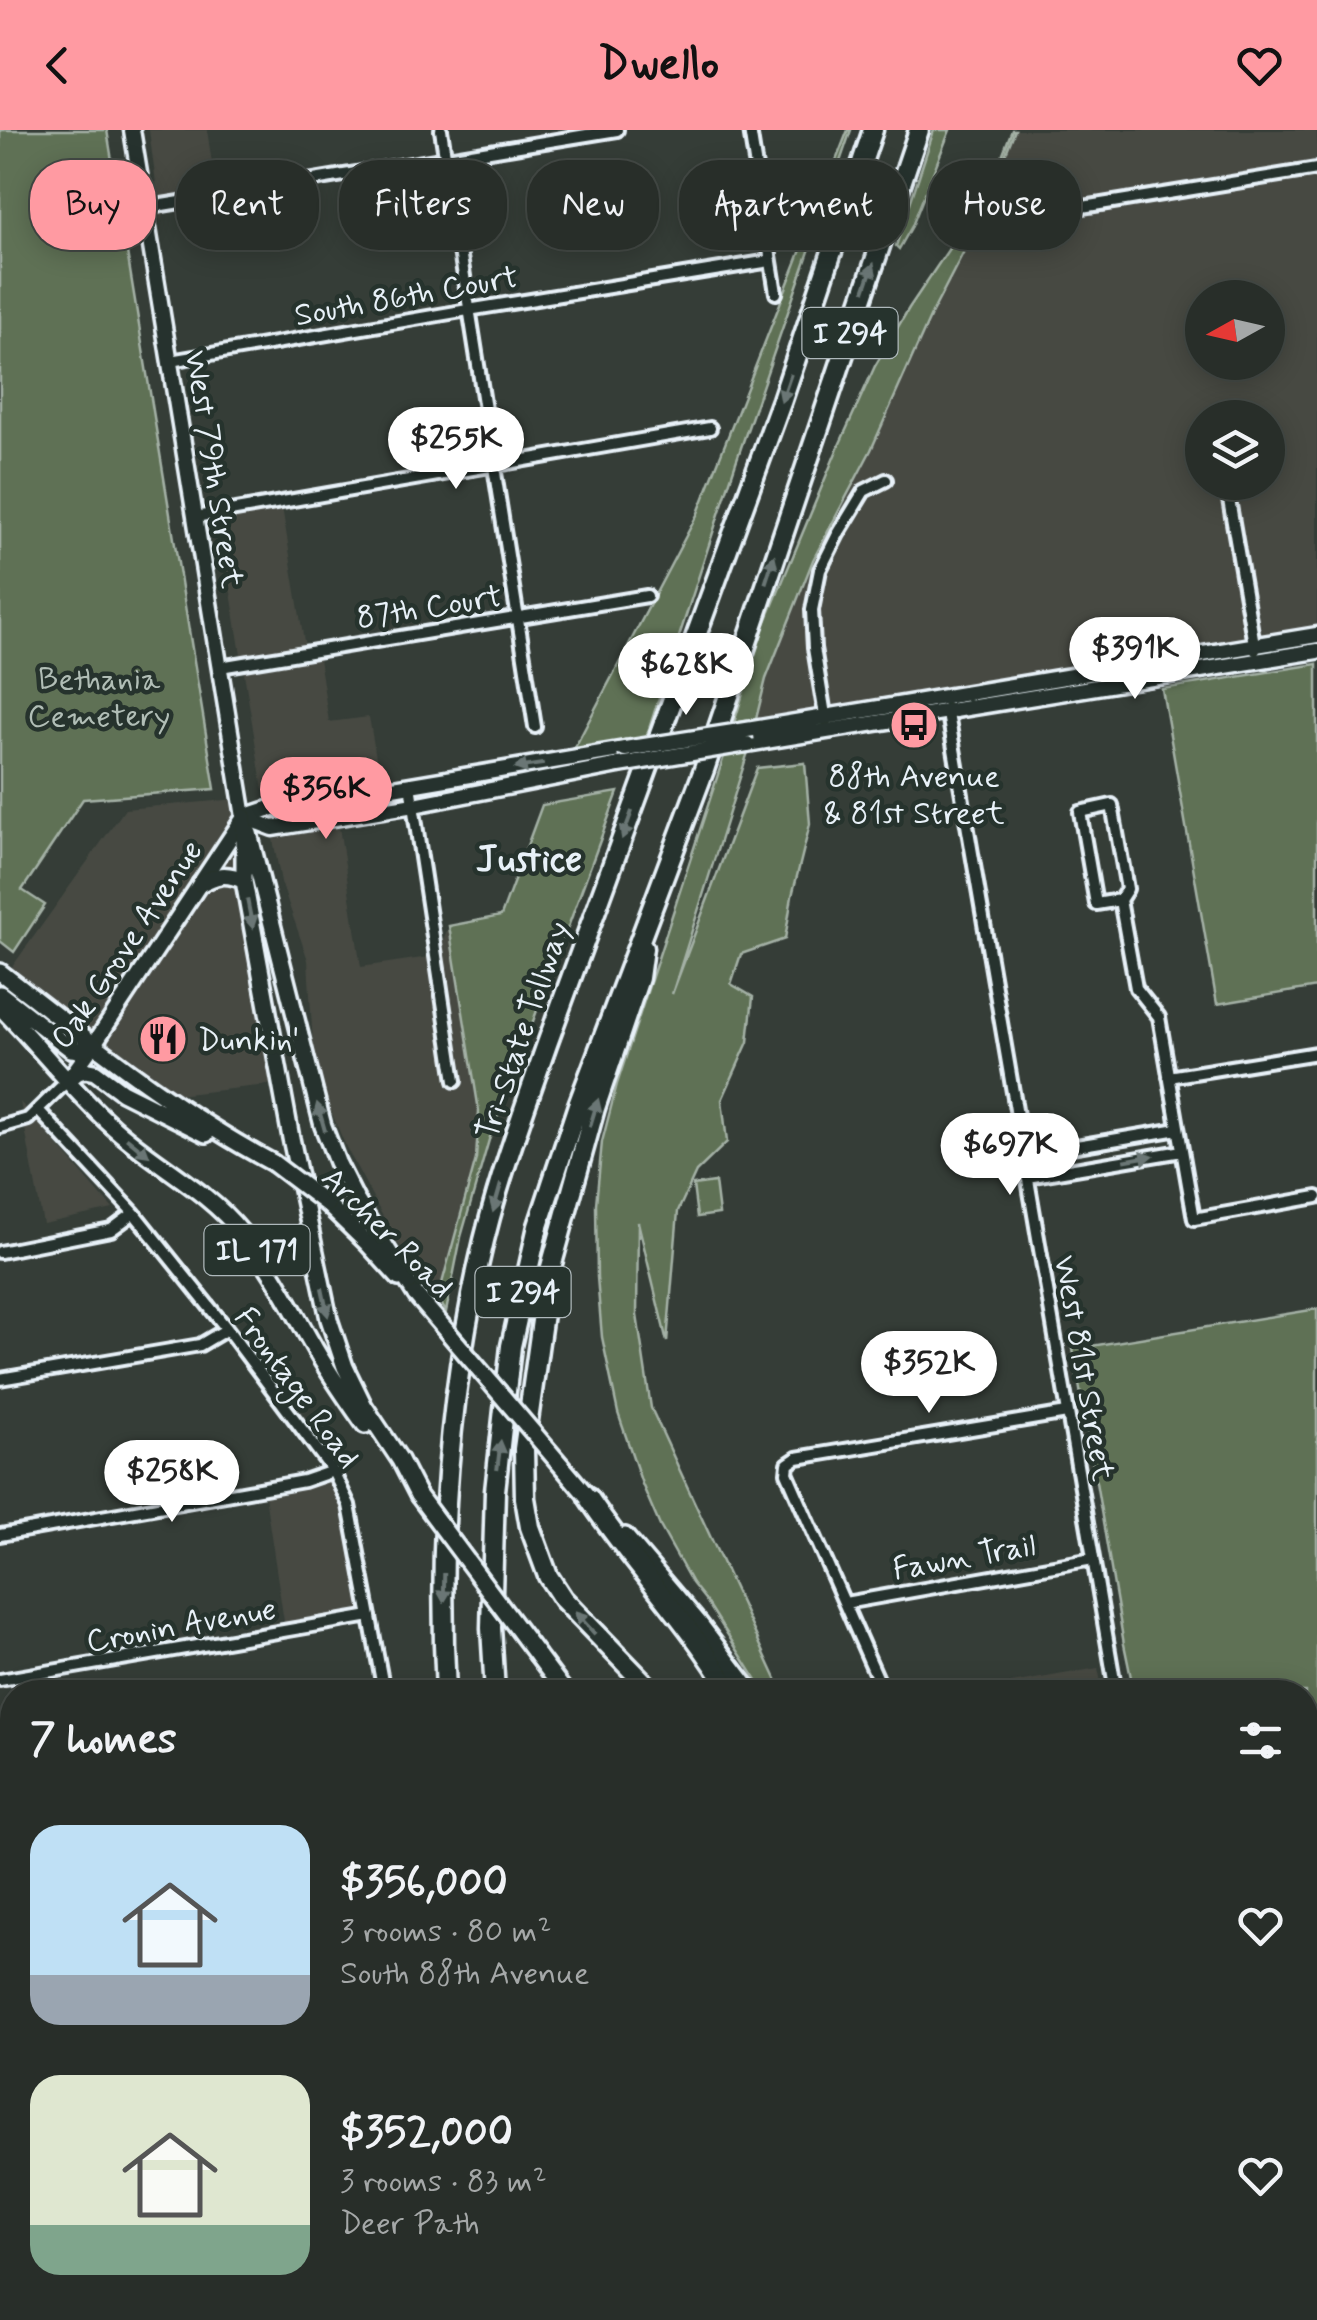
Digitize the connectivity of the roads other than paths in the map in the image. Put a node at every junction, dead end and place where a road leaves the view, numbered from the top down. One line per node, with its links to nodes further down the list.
1 (132, 130): 8 (street, West 79th Street)
2 (440, 130): 7 (street)
3 (617, 130): 7 (street)
4 (750, 130): 13 (street)
5 (874, 130): 70 (highway, Tri-State Tollway / I 294, one-way to 70)
6 (919, 130): 38 (highway, I 294, one-way to 6)
7 (445, 158): 10 (street); 15 (street)
8 (137, 160)
9 (1317, 169): 11 (street)
10 (156, 206)
11 (1081, 207)
12 (151, 250): 16 (street, West 79th Street)
13 (770, 261): 14 (street); 15 (street, South 86th Court)
14 (776, 294)
15 (468, 310): 16 (street, South 86th Court); 18 (street)
16 (170, 362): 21 (street, West 79th Street)
17 (710, 428): 18 (street)
18 (494, 465): 21 (street); 23 (street)
19 (886, 480): 29 (street)
20 (1229, 500): 26 (street)
21 (195, 517): 27 (street, West 79th Street)
22 (647, 596): 23 (street, 87th Court)
23 (518, 618): 27 (street, 87th Court); 30 (street)
24 (1317, 635): 26 (street)
25 (1317, 650): 26 (street)
26 (1255, 653): 28 (street)
27 (220, 667): 34 (street, West 79th Street)
28 (946, 704): 29 (street); 52 (street, West 81st Street)
29 (826, 724): 31 (street)
30 (536, 728)
31 (750, 737): 32 (street, one-way to 32, bridge); 33 (street, bridge)
32 (410, 785): 33 (street); 34 (street)
33 (414, 804): 34 (street); 46 (street)
34 (244, 818): 35 (main road); 36 (street, Oak Grove Avenue); 57 (main road, one-way to 34)
35 (244, 880): 36 (main road); 61 (main road, one-way to 61)
36 (200, 884): 42 (street, Oak Grove Avenue)
37 (1120, 900): 37 (street); 44 (street)
38 (649, 910): 71 (highway, I 294, one-way to 38); 73 (highway, one-way to 38)
39 (0, 972): 42 (main road, Archer Road / IL 171)
40 (0, 994): 42 (main road)
41 (0, 1007): 45 (main road, IL 171)
42 (94, 1044): 45 (street, Oak Grove Avenue); 50 (main road, Archer Road / IL 171)
43 (1317, 1053): 44 (street)
44 (1170, 1077): 49 (street)
45 (68, 1080): 47 (street, Oak Grove Avenue); 50 (main road); 61 (main road, IL 171, one-way to 61)
46 (455, 1081)
47 (39, 1111): 48 (street, Oak Grove Avenue); 55 (street, Frontage Road)
48 (0, 1126)
49 (1178, 1130): 51 (street); 52 (street)
50 (243, 1147): 57 (main road, Archer Road / IL 171, bridge)
51 (1182, 1151): 53 (street, one-way to 51); 54 (street)
52 (1023, 1155): 53 (street, West 81st Street)
53 (1027, 1177): 60 (street, West 81st Street)
54 (1317, 1197)
55 (134, 1213): 56 (street); 58 (street, Frontage Road)
56 (0, 1252)
57 (416, 1295): 63 (main road, Archer Road / IL 171, bridge)
58 (226, 1329): 59 (street); 62 (street, Frontage Road)
59 (0, 1379)
60 (1068, 1413): 65 (street, West 81st Street); 66 (street)
61 (397, 1462): 72 (main road, bridge)
62 (333, 1471): 64 (street); 67 (street, Frontage Road)
63 (588, 1497): 74 (highway); 75 (main road, Archer Road / IL 171)
64 (0, 1536)
65 (1092, 1559): 66 (street, Fawn Trail); 77 (street, West 81st Street)
66 (845, 1603): 76 (street)
67 (370, 1616): 68 (street, Cronin Avenue); 69 (street, Frontage Road)
68 (0, 1680)
69 (382, 1680)
70 (446, 1680)
71 (494, 1680)
72 (555, 1680)
73 (642, 1680)
74 (723, 1680)
75 (742, 1680)
76 (878, 1680)
77 (1114, 1680)

